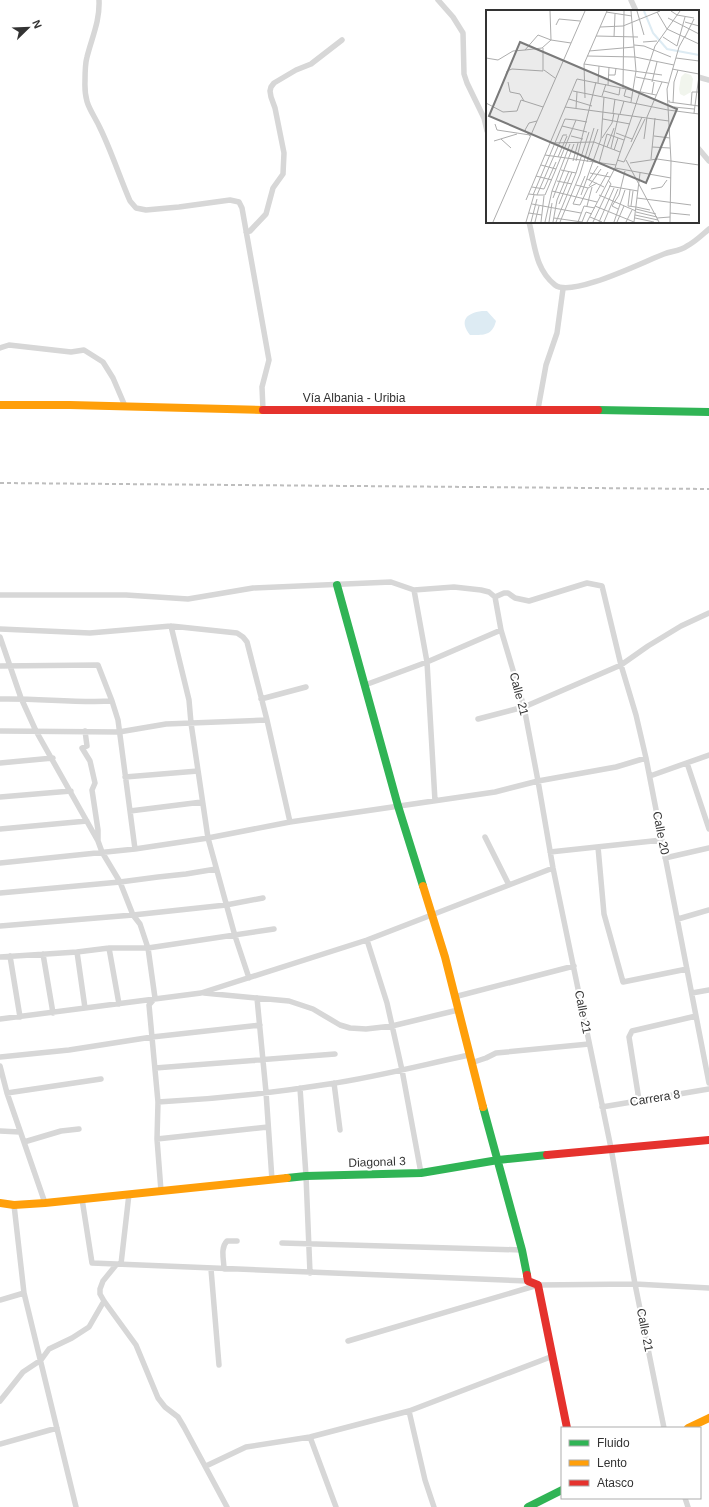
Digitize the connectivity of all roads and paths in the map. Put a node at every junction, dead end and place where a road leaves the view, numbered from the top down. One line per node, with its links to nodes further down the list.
1 (99, 0): 13 (street)
2 (438, 0): 8 (street)
3 (631, 0): 4 (street)
4 (636, 10)
5 (342, 40): 13 (street)
6 (699, 77): 7 (street)
7 (709, 80)
8 (486, 127)
9 (699, 149): 10 (street)
10 (709, 161)
11 (529, 223): 14 (street)
12 (709, 229): 14 (street)
13 (246, 232): 19 (street)
14 (563, 288): 18 (street)
15 (0, 348): 17 (street)
16 (0, 405): 17 (street, Vía Albania - Uribia)
17 (125, 406): 19 (street, Vía Albania - Uribia)
18 (538, 409): 19 (street, Vía Albania - Uribia); 20 (street, Vía Albania - Uribia)
19 (263, 410)
20 (709, 412)
21 (337, 585): 22 (street); 23 (street); 34 (street)
22 (414, 590): 24 (street); 30 (street)
23 (0, 595)
24 (495, 597): 28 (street, Calle 21); 31 (street, Calle 20)
25 (709, 613): 31 (street)
26 (171, 626): 27 (street); 38 (street); 43 (street)
27 (0, 629)
28 (501, 630): 30 (street); 40 (street, Calle 21)
29 (0, 637): 33 (street)
30 (427, 662): 34 (street); 59 (street)
31 (621, 665): 40 (street); 50 (street, Calle 20)
32 (0, 666): 33 (street)
33 (10, 667): 37 (street); 39 (street)
34 (366, 685): 61 (street)
35 (306, 687): 38 (street)
36 (0, 698): 37 (street)
37 (21, 698): 39 (street); 44 (street)
38 (261, 699): 42 (street)
39 (112, 701): 47 (street)
40 (524, 707): 41 (street); 56 (street, Calle 21)
41 (478, 718)
42 (267, 720): 43 (street); 64 (street)
43 (191, 723): 47 (street); 53 (street)
44 (36, 730): 45 (street); 46 (street); 49 (street)
45 (0, 731)
46 (85, 731): 47 (street); 70 (street)
47 (119, 732): 55 (street)
48 (709, 754): 52 (street)
49 (53, 758): 51 (street); 57 (street)
50 (646, 758): 54 (street, Calle 20); 56 (street)
51 (0, 762)
52 (688, 763): 54 (street); 66 (street)
53 (198, 770): 55 (street); 60 (street)
54 (650, 776): 69 (street, Calle 20)
55 (125, 777): 62 (street)
56 (538, 781): 59 (street); 75 (street, Calle 21)
57 (71, 791): 58 (street); 63 (street)
58 (0, 797)
59 (435, 801): 61 (street)
60 (202, 802): 62 (street); 68 (street)
61 (398, 806): 64 (street); 87 (street)
62 (130, 811): 72 (street)
63 (87, 821): 65 (street); 70 (street)
64 (290, 822): 68 (street)
65 (0, 829)
66 (709, 829)
67 (485, 837): 81 (street)
68 (208, 838): 72 (street); 79 (street)
69 (662, 840): 71 (street); 76 (street, Calle 20)
70 (98, 841): 74 (street)
71 (598, 847): 75 (street); 100 (street)
72 (136, 848): 74 (street)
73 (709, 848): 76 (street)
74 (102, 852): 77 (street); 80 (street)
75 (550, 852): 78 (street, Calle 21)
76 (666, 858): 88 (street, Calle 20)
77 (0, 863)
78 (553, 868): 81 (street); 99 (street, Calle 21)
79 (216, 869): 80 (street); 84 (street)
80 (120, 882): 82 (street); 86 (street)
81 (509, 885): 87 (street)
82 (0, 893)
83 (263, 898): 84 (street)
84 (226, 904): 86 (street); 91 (street)
85 (709, 910): 88 (street)
86 (133, 915): 89 (street); 94 (street)
87 (432, 915): 92 (street); 105 (street)
88 (678, 919): 100 (street, Calle 20)
89 (0, 926)
90 (274, 929): 91 (street)
91 (235, 936): 94 (street); 101 (street)
92 (367, 940): 101 (street); 116 (street)
93 (109, 948): 94 (street); 95 (street); 108 (street)
94 (148, 948): 106 (street)
95 (77, 952): 96 (street); 109 (street)
96 (43, 954): 97 (street); 111 (street)
97 (10, 956): 98 (street); 113 (street)
98 (0, 957)
99 (574, 966): 105 (street); 118 (street, Calle 21)
100 (687, 969): 104 (street, Calle 20)
101 (250, 978): 103 (street)
102 (709, 990): 104 (street)
103 (201, 993): 106 (street); 107 (street)
104 (692, 993): 112 (street, Calle 20)
105 (454, 997): 110 (street)
106 (155, 998): 108 (street); 117 (street)
107 (257, 998): 115 (street); 116 (street)
108 (118, 1004): 109 (street)
109 (85, 1008): 111 (street)
110 (458, 1010): 116 (street); 121 (street)
111 (53, 1013): 113 (street)
112 (696, 1016): 128 (street, Calle 20); 133 (street)
113 (20, 1017): 114 (street)
114 (0, 1019)
115 (260, 1025): 117 (street); 122 (street)
116 (392, 1026): 125 (street)
117 (152, 1037): 120 (street); 124 (street)
118 (589, 1044): 121 (street); 135 (street, Calle 21)
119 (335, 1054): 122 (street)
120 (0, 1057)
121 (470, 1059): 125 (street); 145 (street)
122 (263, 1060): 124 (street); 131 (street)
123 (0, 1066): 132 (street)
124 (155, 1068): 134 (street)
125 (402, 1070): 127 (street); 146 (street)
126 (101, 1078): 132 (street)
127 (334, 1083): 129 (street); 138 (street)
128 (709, 1083)
129 (300, 1088): 131 (street); 147 (street)
130 (709, 1089): 133 (street, Carrera 8)
131 (266, 1092): 134 (street); 136 (street)
132 (7, 1093): 140 (street)
133 (639, 1100): 135 (street, Carrera 8)
134 (158, 1102): 141 (street)
135 (602, 1106): 144 (street, Calle 21)
136 (268, 1127): 141 (street); 148 (street)
137 (79, 1129): 143 (street)
138 (340, 1130)
139 (0, 1131): 140 (street)
140 (20, 1132): 143 (street)
141 (157, 1139): 149 (street)
142 (709, 1140): 144 (street, Diagonal 3)
143 (24, 1142): 153 (street)
144 (611, 1148): 145 (street, Diagonal 3); 164 (street, Calle 21)
145 (498, 1160): 146 (street, Diagonal 3); 158 (street)
146 (421, 1173): 147 (street, Diagonal 3)
147 (306, 1176): 148 (street, Diagonal 3); 157 (street)
148 (272, 1180): 149 (street, Diagonal 3)
149 (161, 1191): 150 (street, Diagonal 3)
150 (129, 1194): 151 (street, Diagonal 3); 159 (street)
151 (82, 1199): 153 (street, Diagonal 3); 159 (street)
152 (0, 1203): 154 (street, Diagonal 3)
153 (45, 1203): 154 (street, Diagonal 3)
154 (14, 1205): 167 (street)
155 (237, 1241): 161 (street)
156 (282, 1243): 157 (street)
157 (310, 1244): 158 (street); 162 (street)
158 (522, 1250): 163 (street)
159 (118, 1265): 160 (street); 169 (street)
160 (211, 1269): 161 (street); 173 (street)
161 (224, 1269): 162 (street)
162 (310, 1273): 163 (street)
163 (528, 1281): 165 (street)
164 (635, 1284): 165 (street); 166 (street); 178 (street, Calle 21)
165 (538, 1285): 170 (street); 171 (street)
166 (709, 1288)
167 (24, 1293): 168 (street); 172 (street)
168 (0, 1300)
169 (104, 1301): 172 (street); 183 (street)
170 (348, 1341)
171 (553, 1356): 175 (street); 177 (street)
172 (40, 1360): 174 (street); 180 (street)
173 (219, 1365)
174 (0, 1401)
175 (409, 1411): 181 (street); 188 (street)
176 (709, 1418): 179 (street)
177 (567, 1427)
178 (664, 1427)
179 (690, 1427)
180 (57, 1428): 182 (street); 185 (street)
181 (310, 1437): 183 (street); 187 (street)
182 (0, 1444)
183 (206, 1466): 186 (street)
184 (561, 1490): 189 (street)
185 (76, 1507)
186 (227, 1507)
187 (336, 1507)
188 (434, 1507)
189 (528, 1507)

